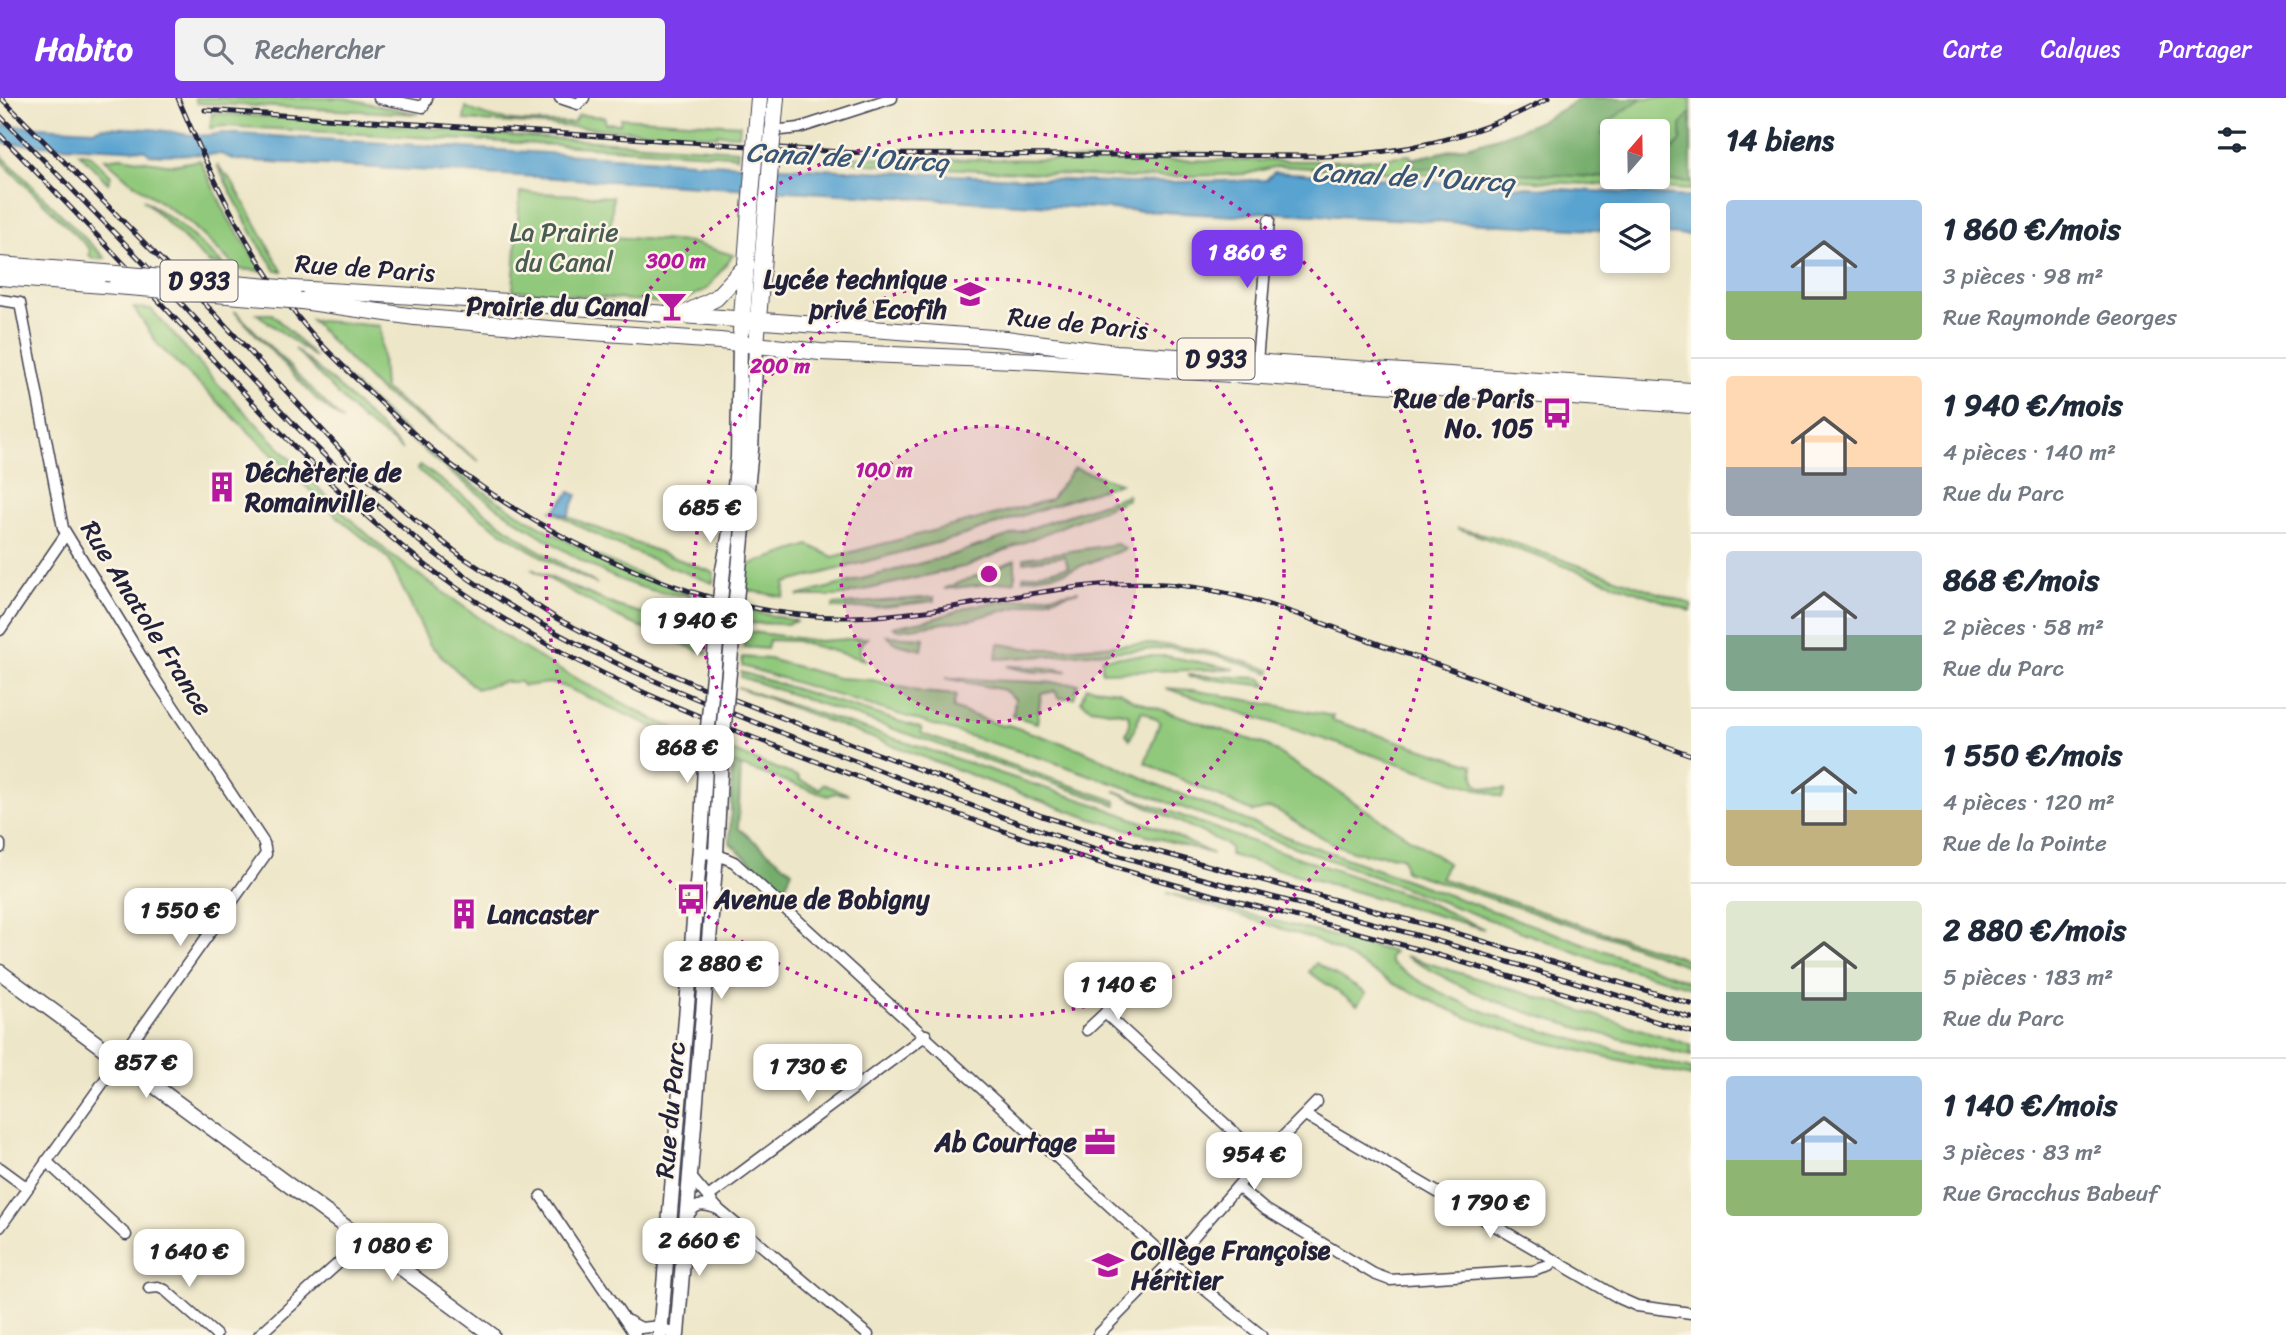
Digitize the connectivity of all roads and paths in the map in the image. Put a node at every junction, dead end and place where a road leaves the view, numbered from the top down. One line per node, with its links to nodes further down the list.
1 (379, 98): 7 (street)
2 (560, 98): 6 (street)
3 (759, 98): 9 (main road, bridge)
4 (776, 98): 8 (main road)
5 (892, 98): 8 (street)
6 (581, 101)
7 (425, 103)
8 (773, 131): 9 (main road, bridge)
9 (759, 196): 12 (main road); 17 (main road)
10 (1269, 220): 19 (street)
11 (0, 265): 14 (main road, Rue de Paris / D 933, bridge)
12 (747, 265): 16 (main road); 17 (main road)
13 (0, 277): 14 (main road, D 933, bridge)
14 (298, 295): 16 (main road, Rue de Paris / D 933); 18 (main road, D 933)
15 (0, 300): 23 (street, Rue Anatole France)
16 (681, 315): 17 (main road, Rue de Paris / D 933)
17 (750, 321): 18 (main road); 19 (main road, Rue de Paris / D 933)
18 (748, 345): 21 (main road, Rue de Paris / D 933); 22 (main road, Rue du Parc)
19 (1257, 362): 20 (main road, Rue de Paris / D 933)
20 (1691, 391)
21 (1691, 405)
22 (737, 527): 25 (main road, Rue du Parc, bridge); 26 (main road, Rue du Parc, bridge)
23 (66, 534): 24 (street); 32 (street, Rue Anatole France)
24 (0, 630)
25 (700, 853): 26 (street); 53 (main road, Rue du Parc)
26 (716, 854): 31 (street); 38 (main road, Rue du Parc)
27 (0, 972): 32 (main road)
28 (1121, 990): 29 (street)
29 (1105, 1013): 30 (street); 35 (street)
30 (1087, 1030)
31 (926, 1035): 42 (street); 49 (street)
32 (119, 1060): 36 (street); 47 (main road)
33 (1317, 1102): 34 (street)
34 (1305, 1115): 35 (street); 48 (street)
35 (1262, 1158): 40 (street)
36 (46, 1161): 39 (street); 46 (street)
37 (0, 1168): 39 (street)
38 (690, 1176): 42 (street); 44 (main road, Rue du Parc)
39 (26, 1187): 45 (street)
40 (1238, 1187): 48 (street); 49 (street)
41 (541, 1196): 52 (street)
42 (708, 1197): 43 (street)
43 (718, 1209): 44 (street); 58 (street)
44 (686, 1219): 53 (main road, Rue du Parc)
45 (0, 1227)
46 (126, 1235)
47 (364, 1240): 55 (street); 56 (main road)
48 (1554, 1260): 51 (street)
49 (1171, 1262): 59 (street); 60 (street)
50 (149, 1288): 54 (street)
51 (1691, 1313)
52 (626, 1319): 53 (street); 57 (street)
53 (660, 1333)
54 (216, 1335)
55 (259, 1335)
56 (492, 1335)
57 (635, 1335)
58 (868, 1335)
59 (1098, 1335)
60 (1261, 1335)

